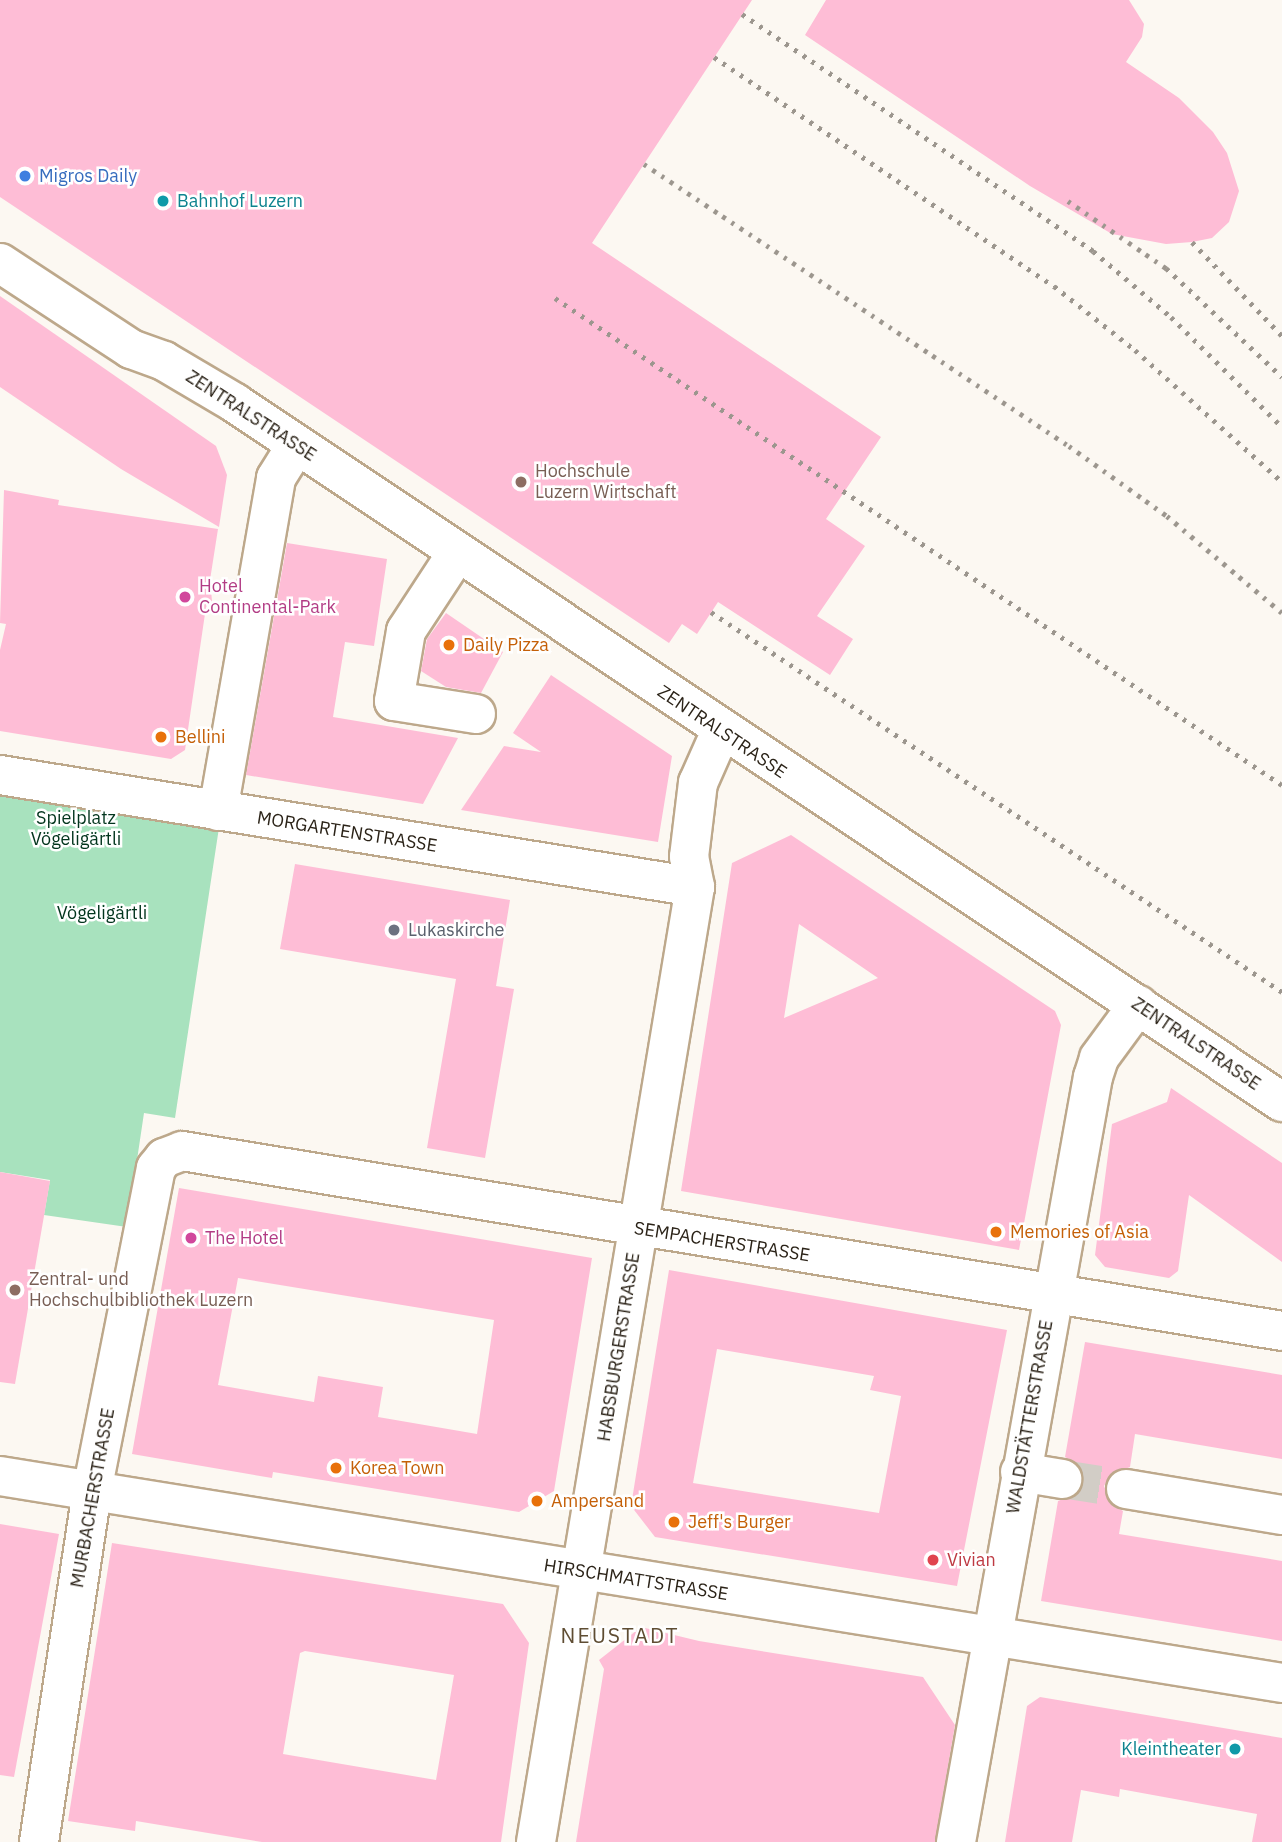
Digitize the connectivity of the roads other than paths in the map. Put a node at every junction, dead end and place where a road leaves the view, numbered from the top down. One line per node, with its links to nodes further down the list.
1 (0, 237): 3 (street, ZENTRALSTRASSE)
2 (0, 263): 3 (street, ZENTRALSTRASSE)
3 (164, 360): 4 (street, ZENTRALSTRASSE)
4 (298, 445): 5 (street, ZENTRALSTRASSE); 9 (street)
5 (457, 552): 6 (street); 7 (street, ZENTRALSTRASSE)
6 (477, 714)
7 (721, 731): 10 (street, HABSBURGERSTRASSE); 11 (street, ZENTRALSTRASSE)
8 (0, 775): 9 (street, MORGARTENSTRASSE)
9 (218, 811): 10 (street, MORGARTENSTRASSE)
10 (695, 887): 14 (street, HABSBURGERSTRASSE)
11 (1138, 1006): 12 (street, ZENTRALSTRASSE); 15 (street, WALDSTÄTTERSTRASSE)
12 (1282, 1102)
13 (164, 1158): 14 (street, SEMPACHERSTRASSE); 21 (street, MURBACHERSTRASSE)
14 (638, 1228): 15 (street, SEMPACHERSTRASSE); 23 (street, HABSBURGERSTRASSE)
15 (1051, 1295): 16 (street, SEMPACHERSTRASSE); 17 (street, WALDSTÄTTERSTRASSE)
16 (1282, 1331)
17 (1020, 1472): 19 (street); 24 (street, WALDSTÄTTERSTRASSE)
18 (0, 1476): 21 (street, HIRSCHMATTSTRASSE)
19 (1062, 1479)
20 (1126, 1489): 22 (street)
21 (92, 1491): 23 (street, HIRSCHMATTSTRASSE); 26 (street, MURBACHERSTRASSE)
22 (1282, 1515)
23 (581, 1570): 24 (street, HIRSCHMATTSTRASSE); 27 (street, HABSBURGERSTRASSE)
24 (991, 1638): 25 (street, HIRSCHMATTSTRASSE); 28 (street, WALDSTÄTTERSTRASSE)
25 (1279, 1685)
26 (39, 1842)
27 (536, 1842)
28 (956, 1842)

